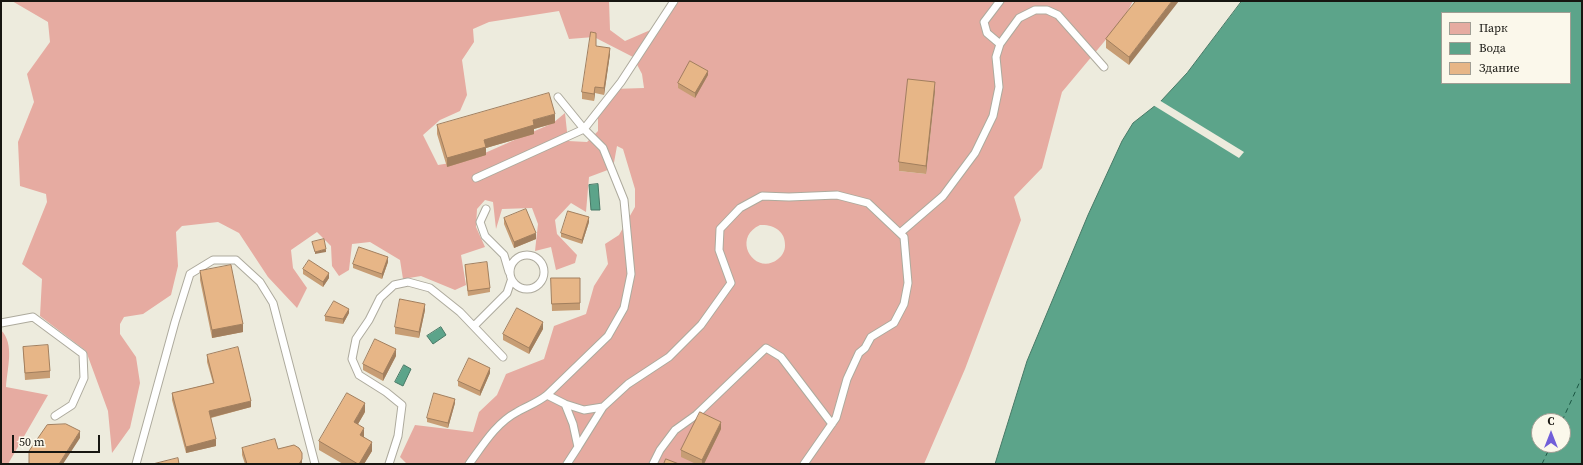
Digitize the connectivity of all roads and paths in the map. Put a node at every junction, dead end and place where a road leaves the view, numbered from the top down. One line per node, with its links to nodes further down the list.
1 (674, 1): 6 (lane)
2 (1000, 1): 3 (lane)
3 (1000, 44): 4 (lane); 9 (lane)
4 (1104, 67)
5 (558, 97): 6 (lane)
6 (584, 129): 7 (lane); 15 (lane)
7 (476, 178)
8 (486, 208): 10 (lane)
9 (900, 233): 17 (lane); 19 (lane)
10 (509, 272): 11 (lane); 11 (lane)
11 (511, 280): 13 (lane)
12 (1, 323): 18 (lane)
13 (474, 326): 14 (lane); 23 (lane)
14 (503, 357)
15 (547, 395): 16 (lane); 24 (lane)
16 (565, 404): 17 (lane); 20 (lane)
17 (603, 407): 20 (lane)
18 (55, 416)
19 (832, 424): 26 (lane); 27 (lane)
20 (578, 447): 25 (lane)
21 (136, 464): 22 (lane)
22 (315, 464)
23 (389, 464)
24 (469, 464)
25 (567, 464)
26 (653, 464)
27 (804, 464)

